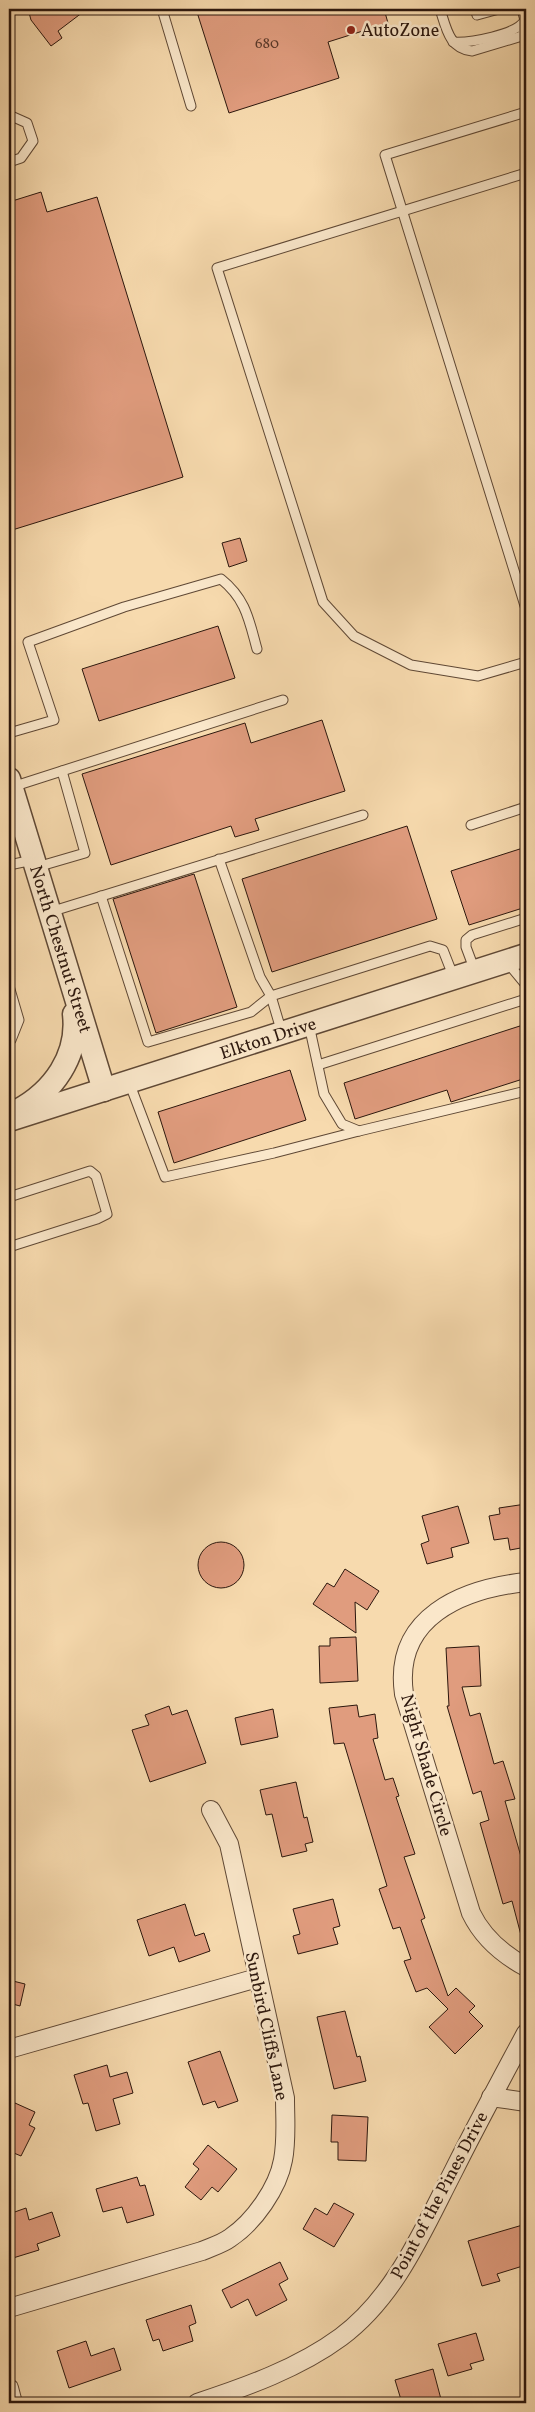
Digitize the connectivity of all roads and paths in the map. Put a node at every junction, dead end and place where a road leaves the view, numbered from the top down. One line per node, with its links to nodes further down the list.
1 (162, 9): 6 (lane)
2 (440, 9): 4 (lane)
3 (499, 9): 5 (lane)
4 (522, 9)
5 (476, 12)
6 (191, 106)
7 (526, 112): 11 (lane)
8 (9, 115): 9 (lane)
9 (9, 162)
10 (526, 173): 11 (lane)
11 (402, 211): 12 (lane); 14 (lane)
12 (526, 610)
13 (258, 649): 16 (lane)
14 (526, 662)
15 (283, 700): 17 (lane)
16 (9, 733)
17 (62, 771): 18 (lane); 23 (lane)
18 (10, 783): 23 (street, North Chestnut Street)
19 (526, 807): 21 (lane)
20 (363, 815): 22 (lane)
21 (471, 825)
22 (219, 859): 25 (lane); 33 (lane)
23 (34, 864): 24 (lane); 26 (street, North Chestnut Street)
24 (9, 865)
25 (101, 896): 26 (lane); 33 (lane)
26 (50, 912): 30 (street, North Chestnut Street)
27 (526, 918): 29 (lane)
28 (517, 958): 29 (street, Elkton Drive); 31 (lane)
29 (465, 975): 33 (lane); 35 (street, Elkton Drive)
30 (69, 976): 40 (street, North Chestnut Street); 42 (street)
31 (526, 985)
32 (9, 986): 37 (lane)
33 (271, 996): 36 (lane)
34 (526, 999): 38 (lane)
35 (309, 1025): 36 (street, Elkton Drive); 38 (lane)
36 (282, 1033): 39 (street, Elkton Drive)
37 (12, 1040)
38 (318, 1065): 44 (lane)
39 (129, 1082): 40 (street, Elkton Drive); 44 (lane)
40 (104, 1090): 43 (street, Elkton Drive)
41 (526, 1091): 44 (lane)
42 (9, 1116)
43 (9, 1120)
44 (359, 1131)
45 (9, 1197): 46 (lane)
46 (9, 1247)
47 (526, 1582): 49 (street, Night Shade Circle)
48 (211, 1810): 50 (street, Sunbird Cliffs Lane)
49 (526, 1968)
50 (257, 1978): 52 (street); 55 (street, Sunbird Cliffs Lane)
51 (526, 2033): 53 (street, Point of the Pines Drive)
52 (9, 2049)
53 (491, 2097): 54 (street); 58 (street, Point of the Pines Drive)
54 (526, 2102)
55 (9, 2308)
56 (9, 2388): 57 (street)
57 (13, 2403)
58 (197, 2403)

